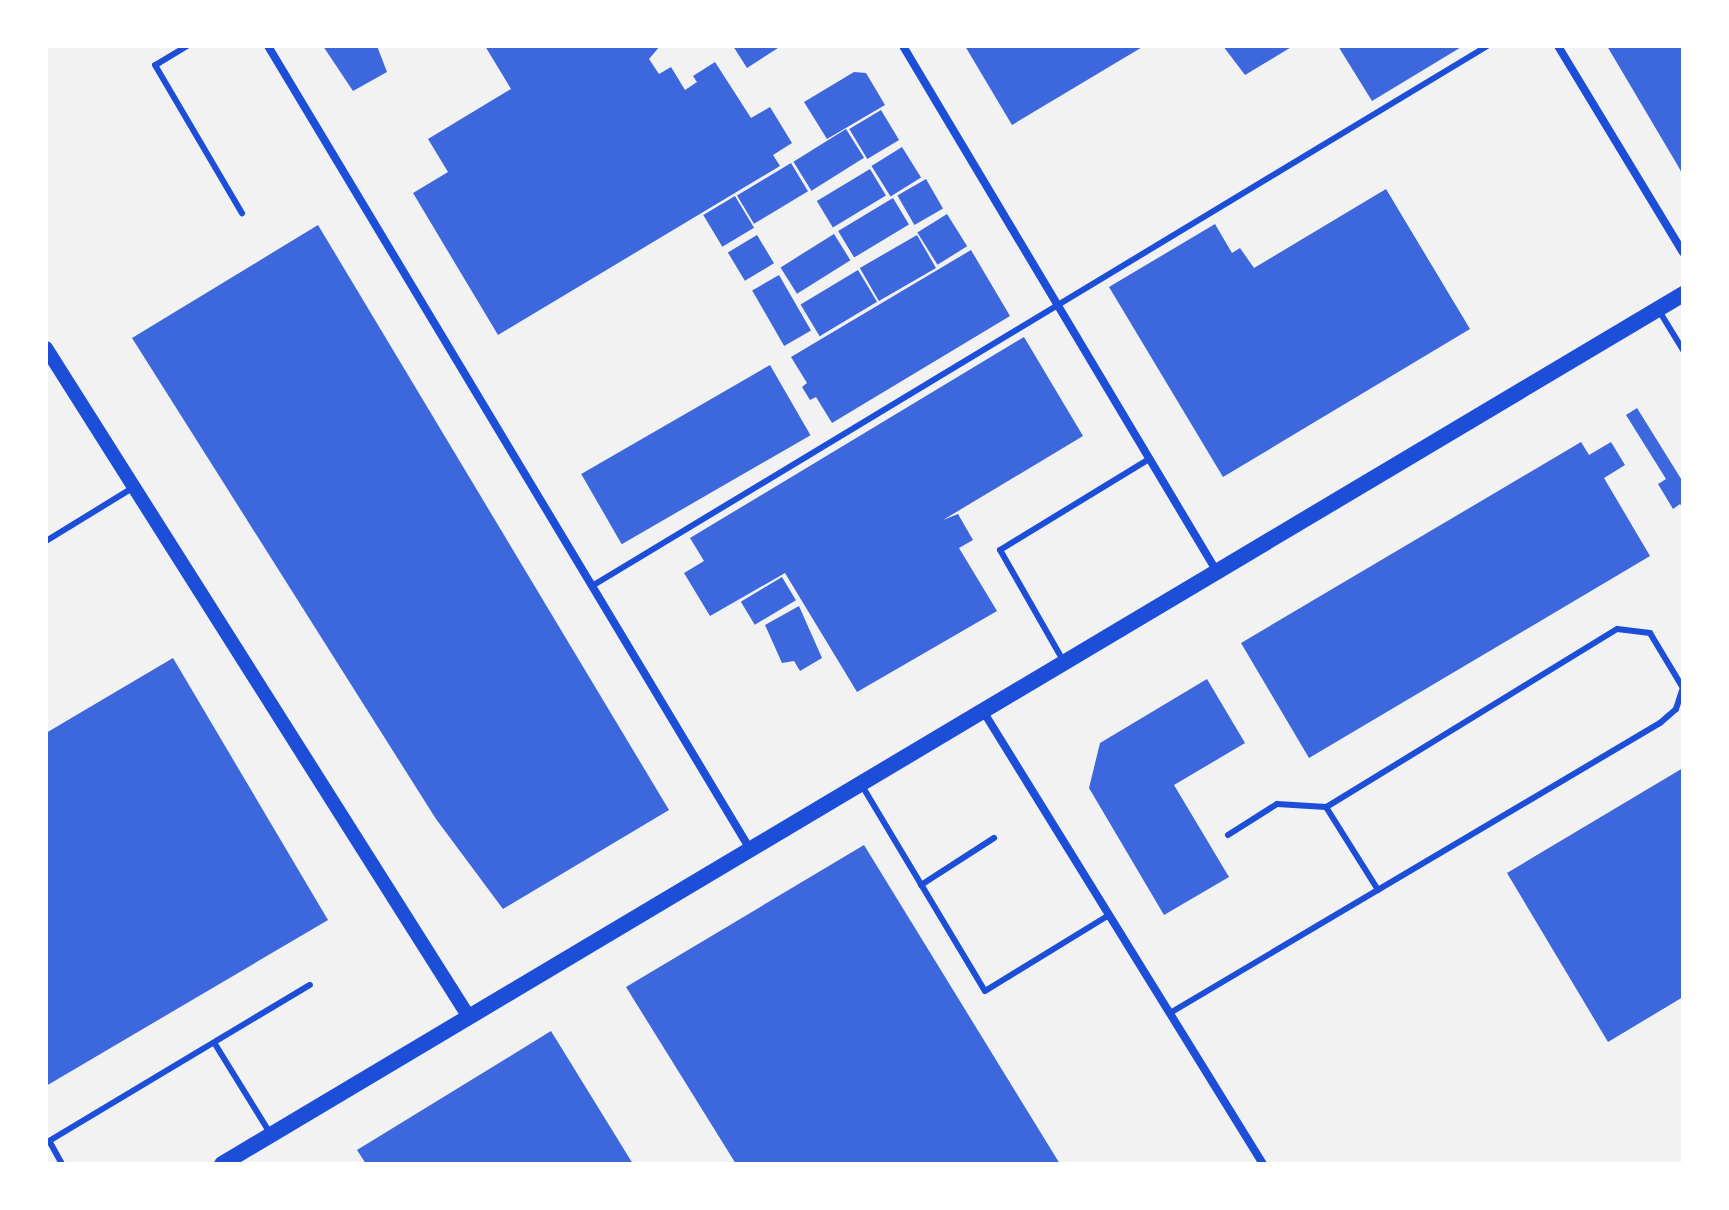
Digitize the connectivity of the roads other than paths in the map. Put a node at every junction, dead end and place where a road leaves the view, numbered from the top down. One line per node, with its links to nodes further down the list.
1 (187, 46): 6 (lane)
2 (268, 46): 17 (street)
3 (903, 46): 9 (street)
4 (1487, 46): 9 (lane)
5 (1558, 46): 7 (street)
6 (242, 213)
7 (1683, 252)
8 (1683, 294): 10 (main road)
9 (1056, 303): 13 (street); 17 (lane)
10 (1658, 309): 12 (lane); 16 (main road)
11 (46, 348): 14 (street)
12 (1683, 350)
13 (1149, 459): 16 (street); 18 (lane)
14 (134, 487): 15 (lane); 30 (street)
15 (46, 541)
16 (1217, 572): 18 (main road)
17 (592, 586): 24 (street)
18 (1064, 662): 19 (main road)
19 (983, 711): 20 (main road); 27 (street)
20 (861, 784): 24 (main road); 25 (lane)
21 (1326, 807): 22 (lane); 26 (lane); 26 (lane)
22 (1228, 835)
23 (994, 838): 25 (lane)
24 (750, 850): 30 (main road)
25 (921, 885): 27 (lane)
26 (1378, 890): 29 (lane)
27 (1109, 915): 29 (street)
28 (310, 985): 31 (lane)
29 (1170, 1013): 35 (street)
30 (469, 1017): 32 (main road)
31 (215, 1044): 32 (lane); 33 (lane)
32 (271, 1135): 34 (main road)
33 (62, 1164)
34 (222, 1164)
35 (1263, 1164)

